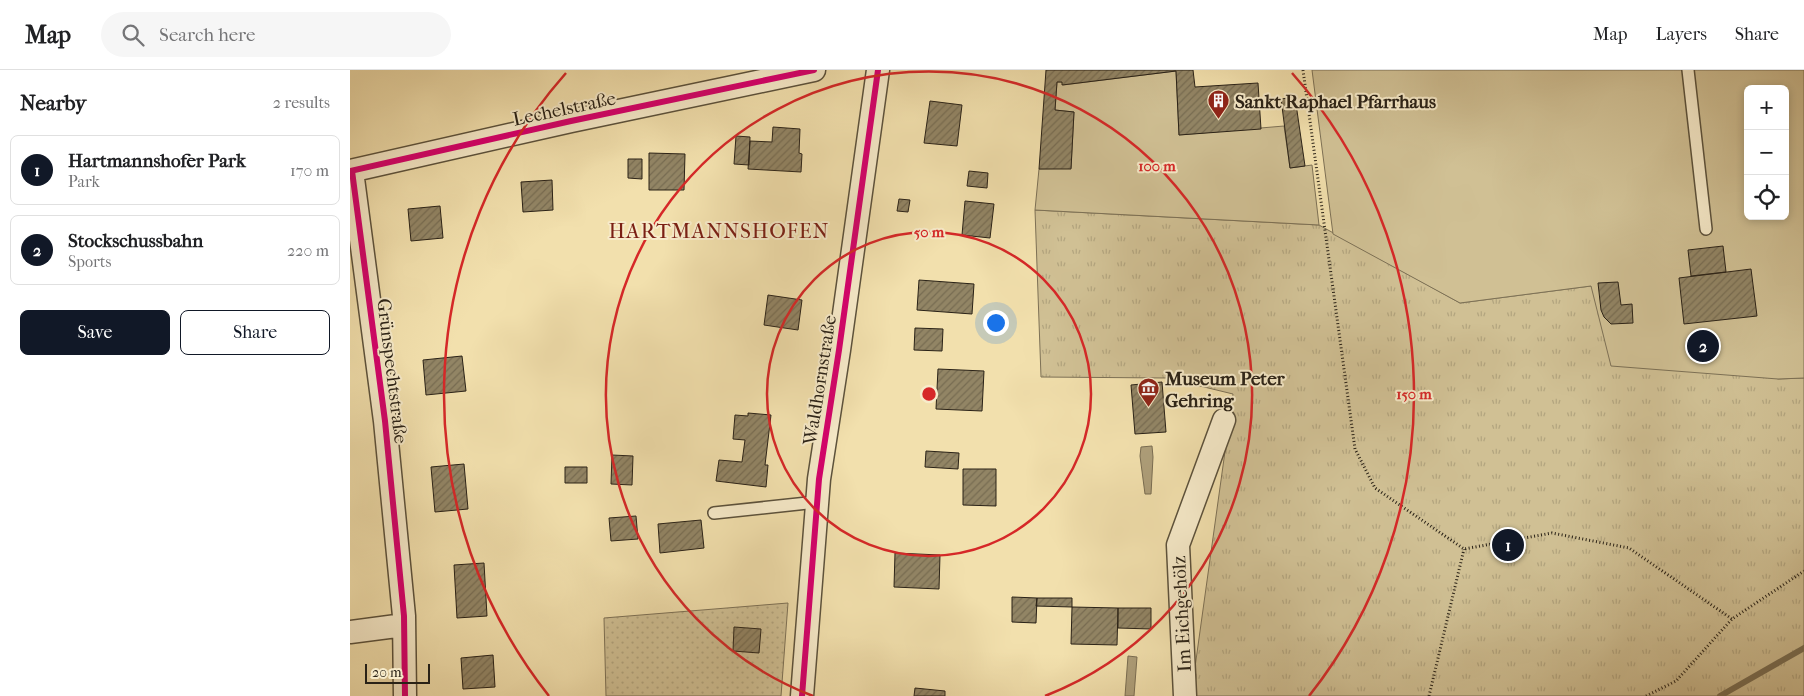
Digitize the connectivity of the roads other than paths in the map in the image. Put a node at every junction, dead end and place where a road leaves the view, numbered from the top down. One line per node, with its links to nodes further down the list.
1 (814, 70): 4 (street, Lechelstraße)
2 (878, 70): 7 (street, Waldhornstraße)
3 (1688, 70): 5 (lane)
4 (351, 171): 9 (street, Grünspechtstraße)
5 (1706, 230)
6 (1224, 420): 13 (street, Im Eichgehölz)
7 (817, 502): 8 (lane); 12 (street, Waldhornstraße)
8 (714, 512)
9 (404, 625): 10 (street); 11 (street, Grünspechtstraße)
10 (350, 632)
11 (405, 696)
12 (802, 696)
13 (1185, 696)

